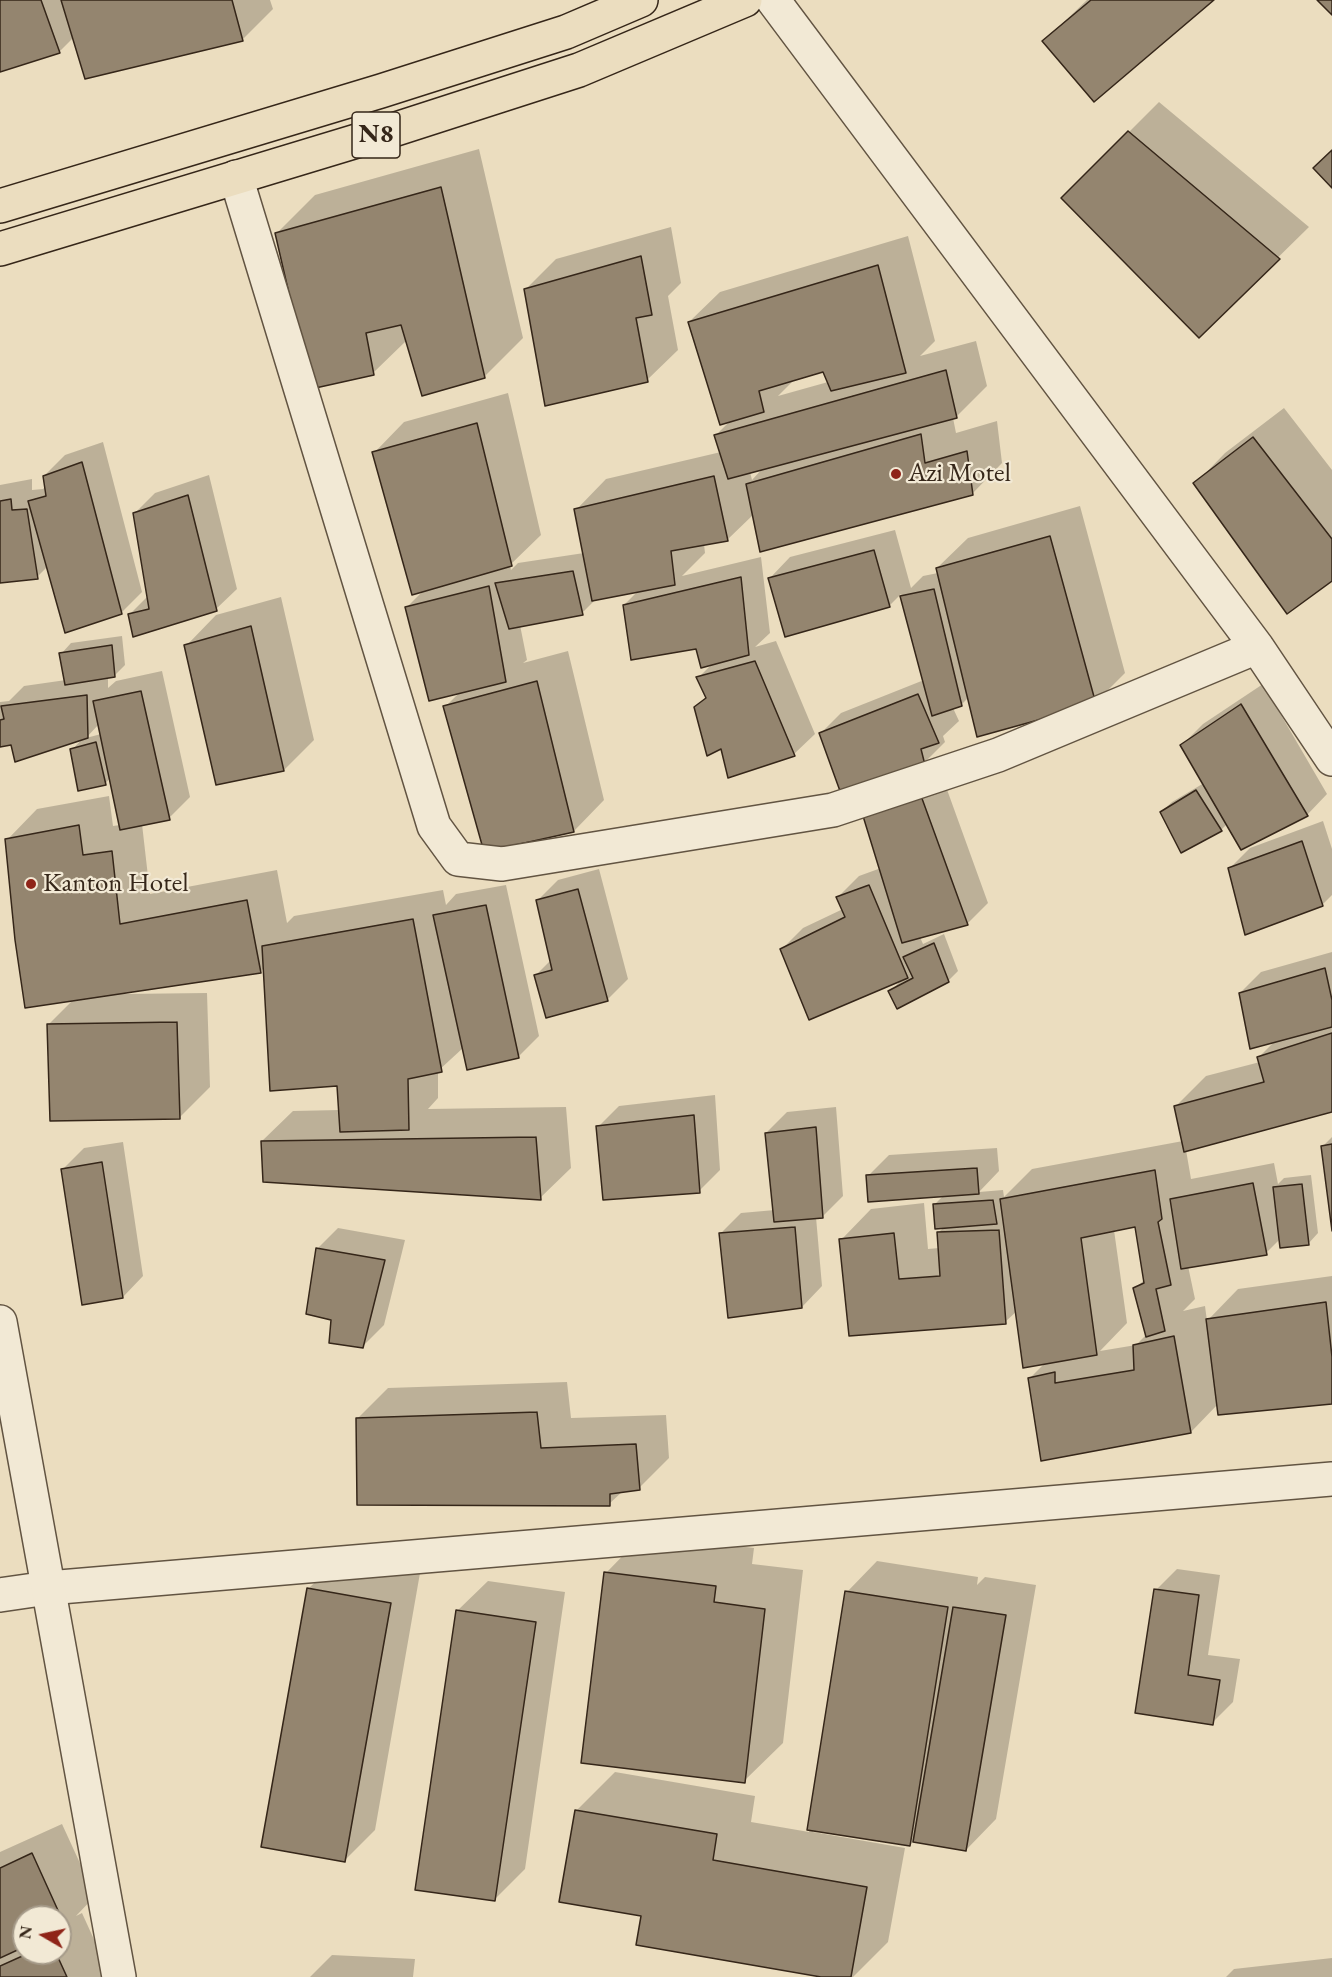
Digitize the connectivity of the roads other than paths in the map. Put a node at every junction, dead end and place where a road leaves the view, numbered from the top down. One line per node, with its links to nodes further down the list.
1 (640, 0): 5 (highway, N8)
2 (745, 0): 4 (highway, N8)
3 (773, 0): 7 (street)
4 (236, 177): 6 (highway, N8); 7 (street)
5 (0, 206)
6 (0, 249)
7 (1257, 647): 8 (street)
8 (1332, 759)
9 (0, 1322): 11 (street)
10 (1332, 1479): 11 (street)
11 (48, 1588): 12 (street); 13 (street)
12 (0, 1594)
13 (119, 1977)

